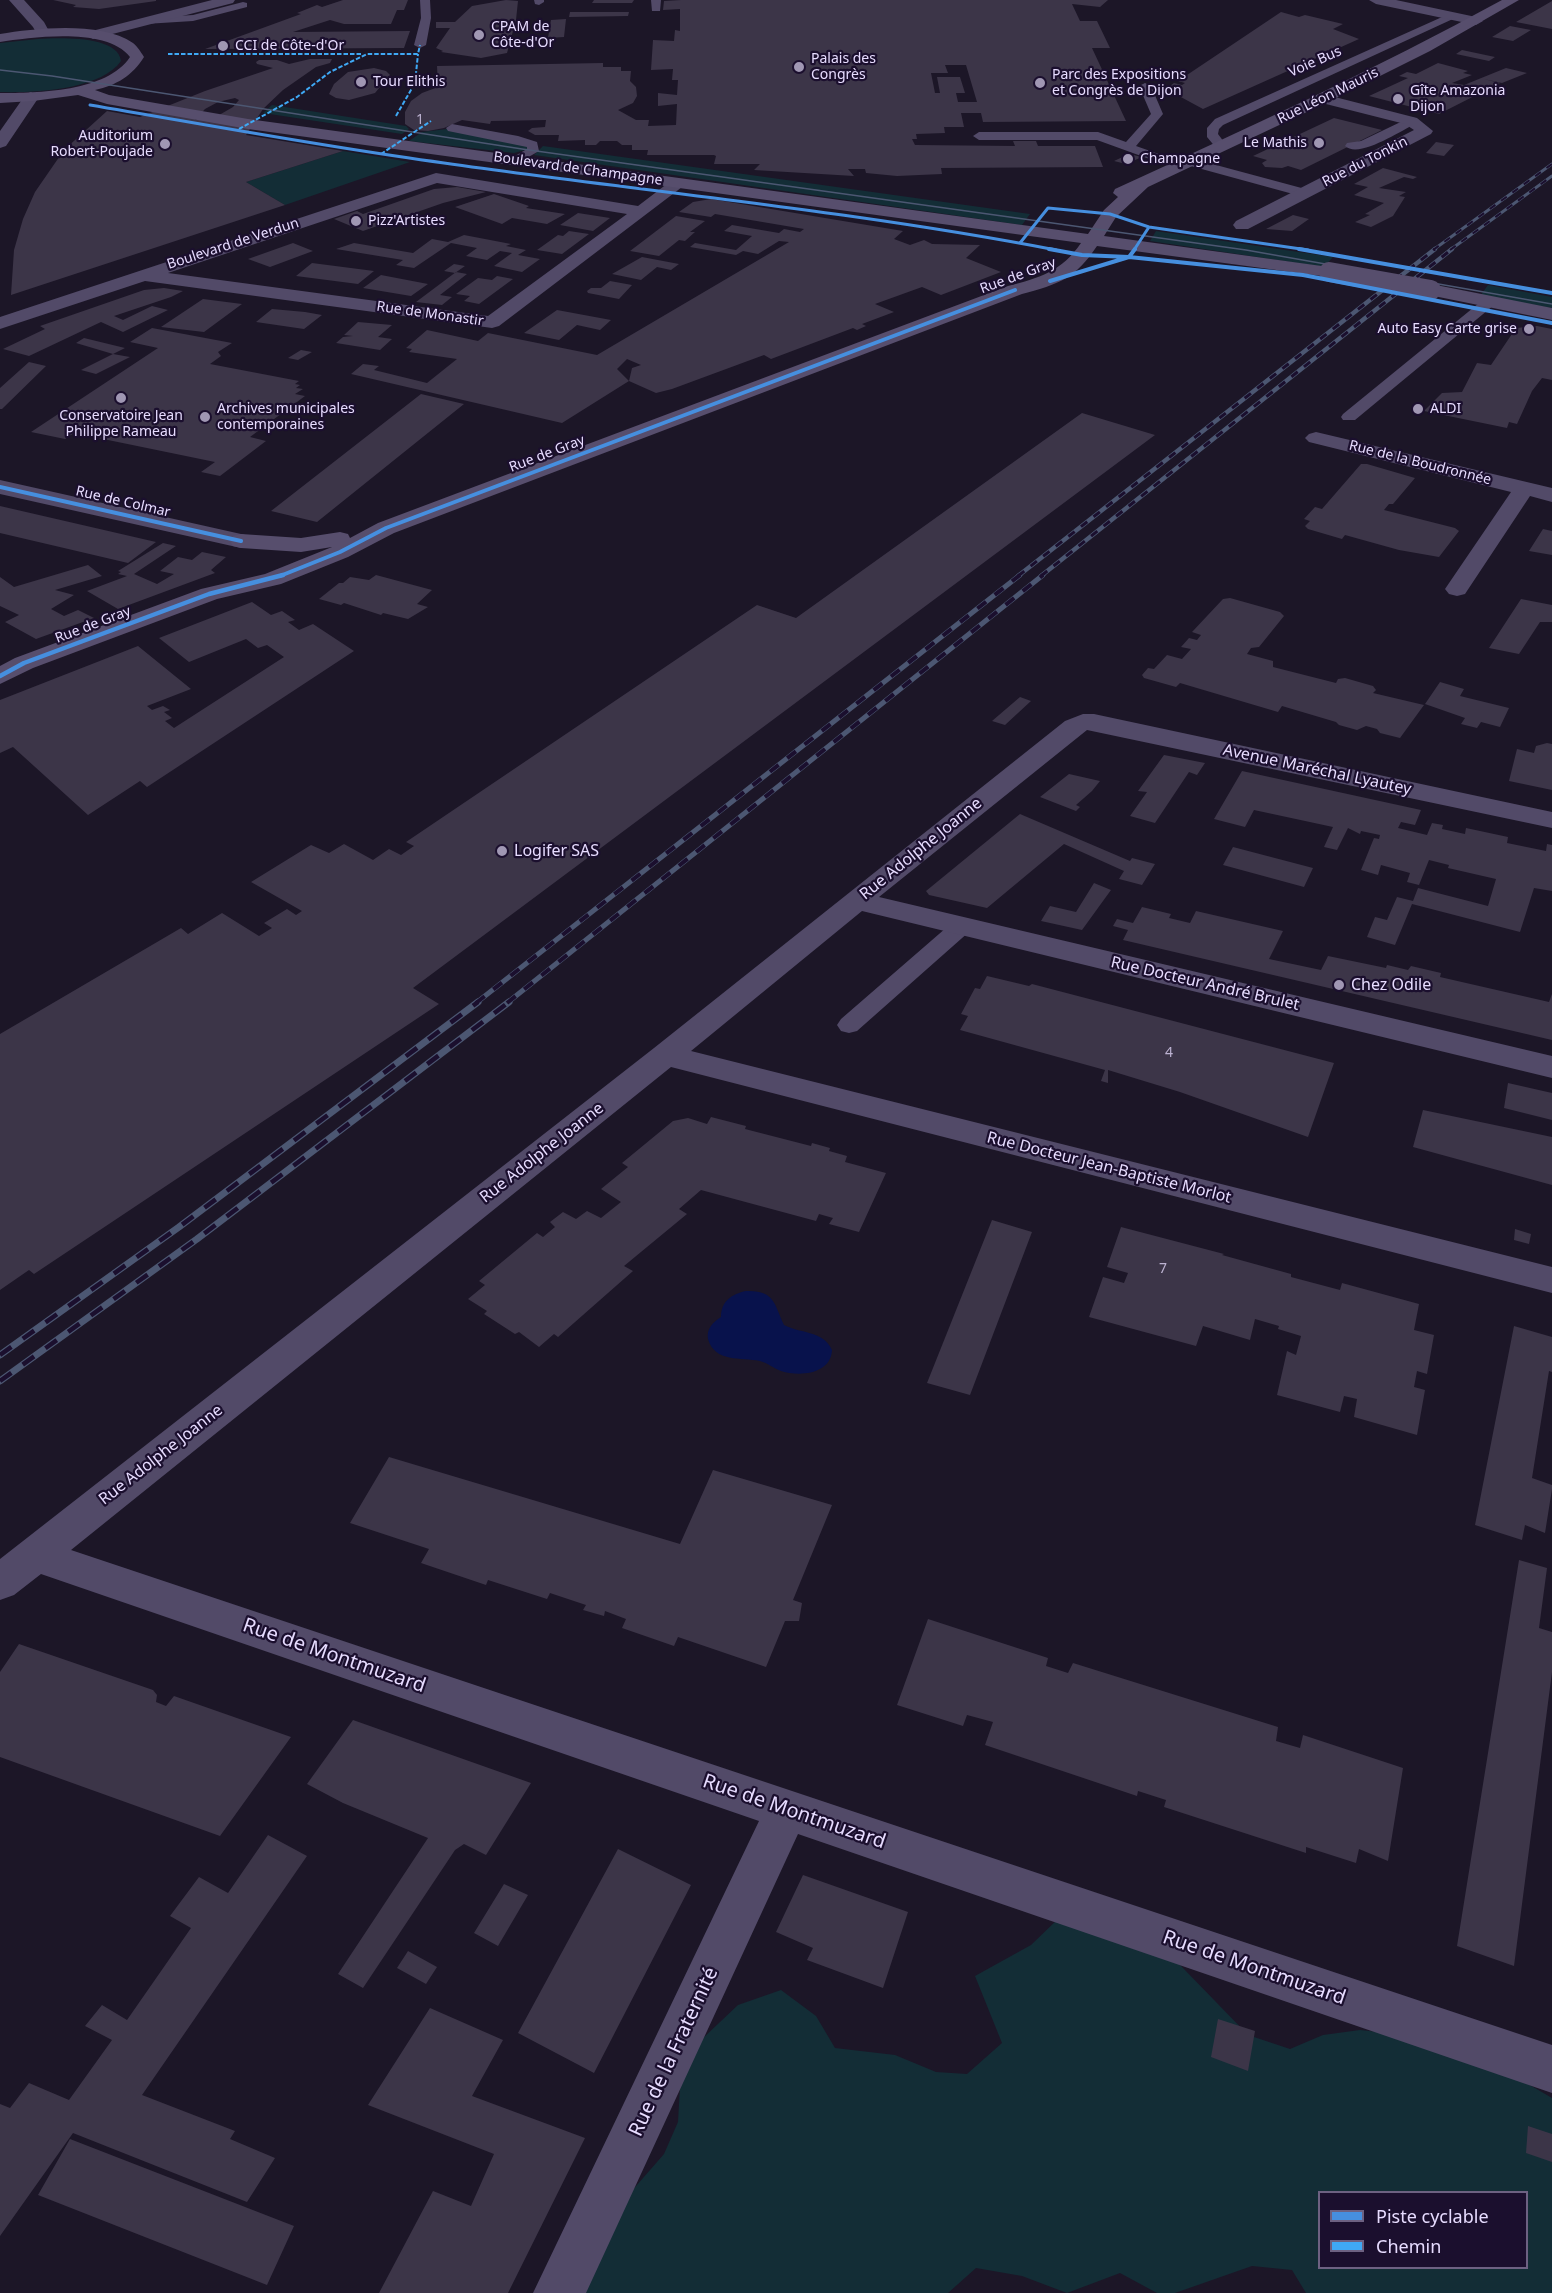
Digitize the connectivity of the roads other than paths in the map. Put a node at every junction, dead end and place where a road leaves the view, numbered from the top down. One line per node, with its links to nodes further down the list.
1 (16, 0): 10 (street)
2 (228, 0): 8 (street)
3 (425, 0): 13 (lane)
4 (1376, 0): 7 (street)
5 (1512, 0): 9 (main road, Rue Léon Mauris)
6 (243, 5): 8 (lane)
7 (1451, 16): 9 (street); 23 (lane, Voie Bus)
8 (145, 21): 11 (street)
9 (1476, 21): 18 (main road, Rue Léon Mauris)
10 (43, 33): 11 (main road); 12 (main road)
11 (93, 35): 15 (main road)
12 (2, 36)
13 (420, 45)
14 (1145, 86): 25 (lane)
15 (78, 90): 16 (main road); 26 (main road, Boulevard de Champagne)
16 (31, 97): 17 (main road); 22 (street)
17 (0, 98)
18 (1323, 99): 19 (street, Rue du Tonkin); 23 (main road, Rue Léon Mauris)
19 (1411, 121): 24 (lane); 32 (street, Rue du Tonkin)
20 (452, 128): 27 (lane)
21 (980, 135): 25 (lane)
22 (0, 143)
23 (1221, 146): 28 (main road, Rue Léon Mauris)
24 (1351, 146)
25 (1128, 147): 28 (lane)
26 (452, 151): 27 (main road, Boulevard de Champagne); 29 (street)
27 (514, 160): 30 (main road, Boulevard de Champagne)
28 (1185, 164): 31 (main road, Rue Léon Mauris); 32 (lane)
29 (436, 178): 33 (street, Boulevard de Champagne); 37 (street, Boulevard de Verdun)
30 (678, 184): 33 (street, Rue de Monastir); 35 (main road, Boulevard de Champagne)
31 (1141, 185): 35 (main road, Rue Léon Mauris); 36 (main road, Rue Léon Mauris)
32 (1304, 193): 34 (street, Rue du Tonkin)
33 (640, 211): 37 (street, Rue de Monastir)
34 (1242, 225)
35 (1070, 238): 36 (main road, Boulevard de Champagne); 38 (main road, Rue de Gray)
36 (1092, 241): 38 (main road, Rue de Gray); 39 (main road, Boulevard de Champagne, bridge)
37 (139, 275): 41 (street, Boulevard de Verdun)
38 (1015, 290): 47 (main road, Rue de Gray)
39 (1489, 302): 40 (main road, Boulevard de Champagne); 42 (lane)
40 (1552, 314)
41 (0, 323)
42 (1349, 417)
43 (1316, 438): 45 (street, Rue de la Boudronnée)
44 (0, 487): 48 (street, Rue de Colmar)
45 (1524, 489): 46 (street, Rue de la Boudronnée); 49 (street)
46 (1552, 495)
47 (386, 528): 48 (main road, Rue de Colmar); 50 (main road, Rue de Gray)
48 (241, 541): 50 (main road, Rue de Colmar)
49 (1457, 589)
50 (209, 594): 51 (main road, Rue de Gray)
51 (0, 676)
52 (1083, 722): 53 (street, Avenue Maréchal Lyautey); 54 (street, Rue Adolphe Joanne)
53 (1552, 820)
54 (857, 901): 55 (street, Rue Docteur André Brulet); 57 (street, Rue Adolphe Joanne)
55 (962, 926): 56 (lane); 58 (street, Rue Docteur André Brulet)
56 (849, 1025)
57 (665, 1055): 59 (street, Rue Docteur Jean-Baptiste Morlot); 60 (street, Rue Adolphe Joanne)
58 (1552, 1067)
59 (1552, 1280)
60 (36, 1555): 61 (street, Rue Adolphe Joanne); 62 (street, Rue de Montmuzard)
61 (0, 1583)
62 (787, 1810): 63 (street, Rue de Montmuzard); 64 (street, Rue de la Fraternité)
63 (1552, 2069)
64 (559, 2293)

